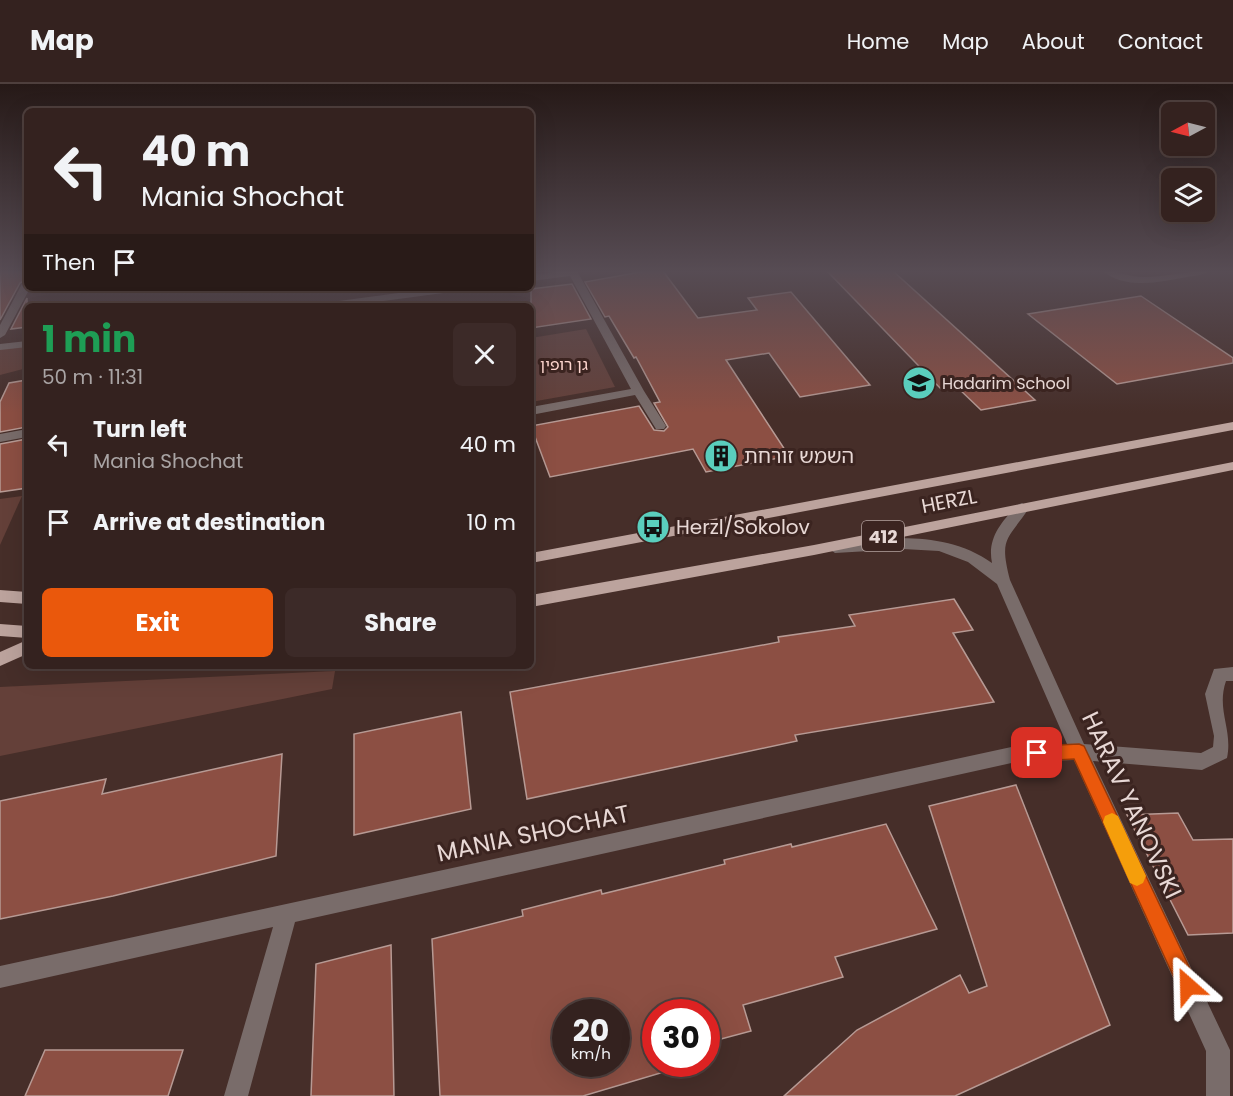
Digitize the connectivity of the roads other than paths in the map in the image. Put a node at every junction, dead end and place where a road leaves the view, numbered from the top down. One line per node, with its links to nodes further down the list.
1 (9, 318): 3 (street)
2 (598, 318): 6 (street)
3 (0, 335)
4 (24, 344): 5 (street)
5 (0, 347)
6 (638, 391): 7 (street); 8 (street)
7 (534, 410)
8 (660, 426)
9 (1233, 426): 15 (main road, HERZL / 412)
10 (24, 434): 11 (street)
11 (0, 438)
12 (1233, 466): 13 (main road, HERZL / 412)
13 (1022, 508): 14 (main road, HERZL / 412); 16 (street, HARAV YANOVSKI)
14 (814, 550): 16 (street); 19 (main road, HERZL / 412)
15 (534, 557)
16 (1003, 580): 25 (street, HARAV YANOVSKI)
17 (0, 596): 18 (main road)
18 (24, 598)
19 (534, 600)
20 (0, 630): 21 (main road)
21 (24, 632)
22 (24, 648): 23 (main road)
23 (0, 659)
24 (1233, 674): 25 (street, MANIA SHOCHAT)
25 (1079, 752): 26 (street, MANIA SHOCHAT); 29 (street, HARAV YANOVSKI)
26 (287, 915): 27 (street, MANIA SHOCHAT); 28 (street)
27 (0, 977)
28 (236, 1096)
29 (1218, 1096)

